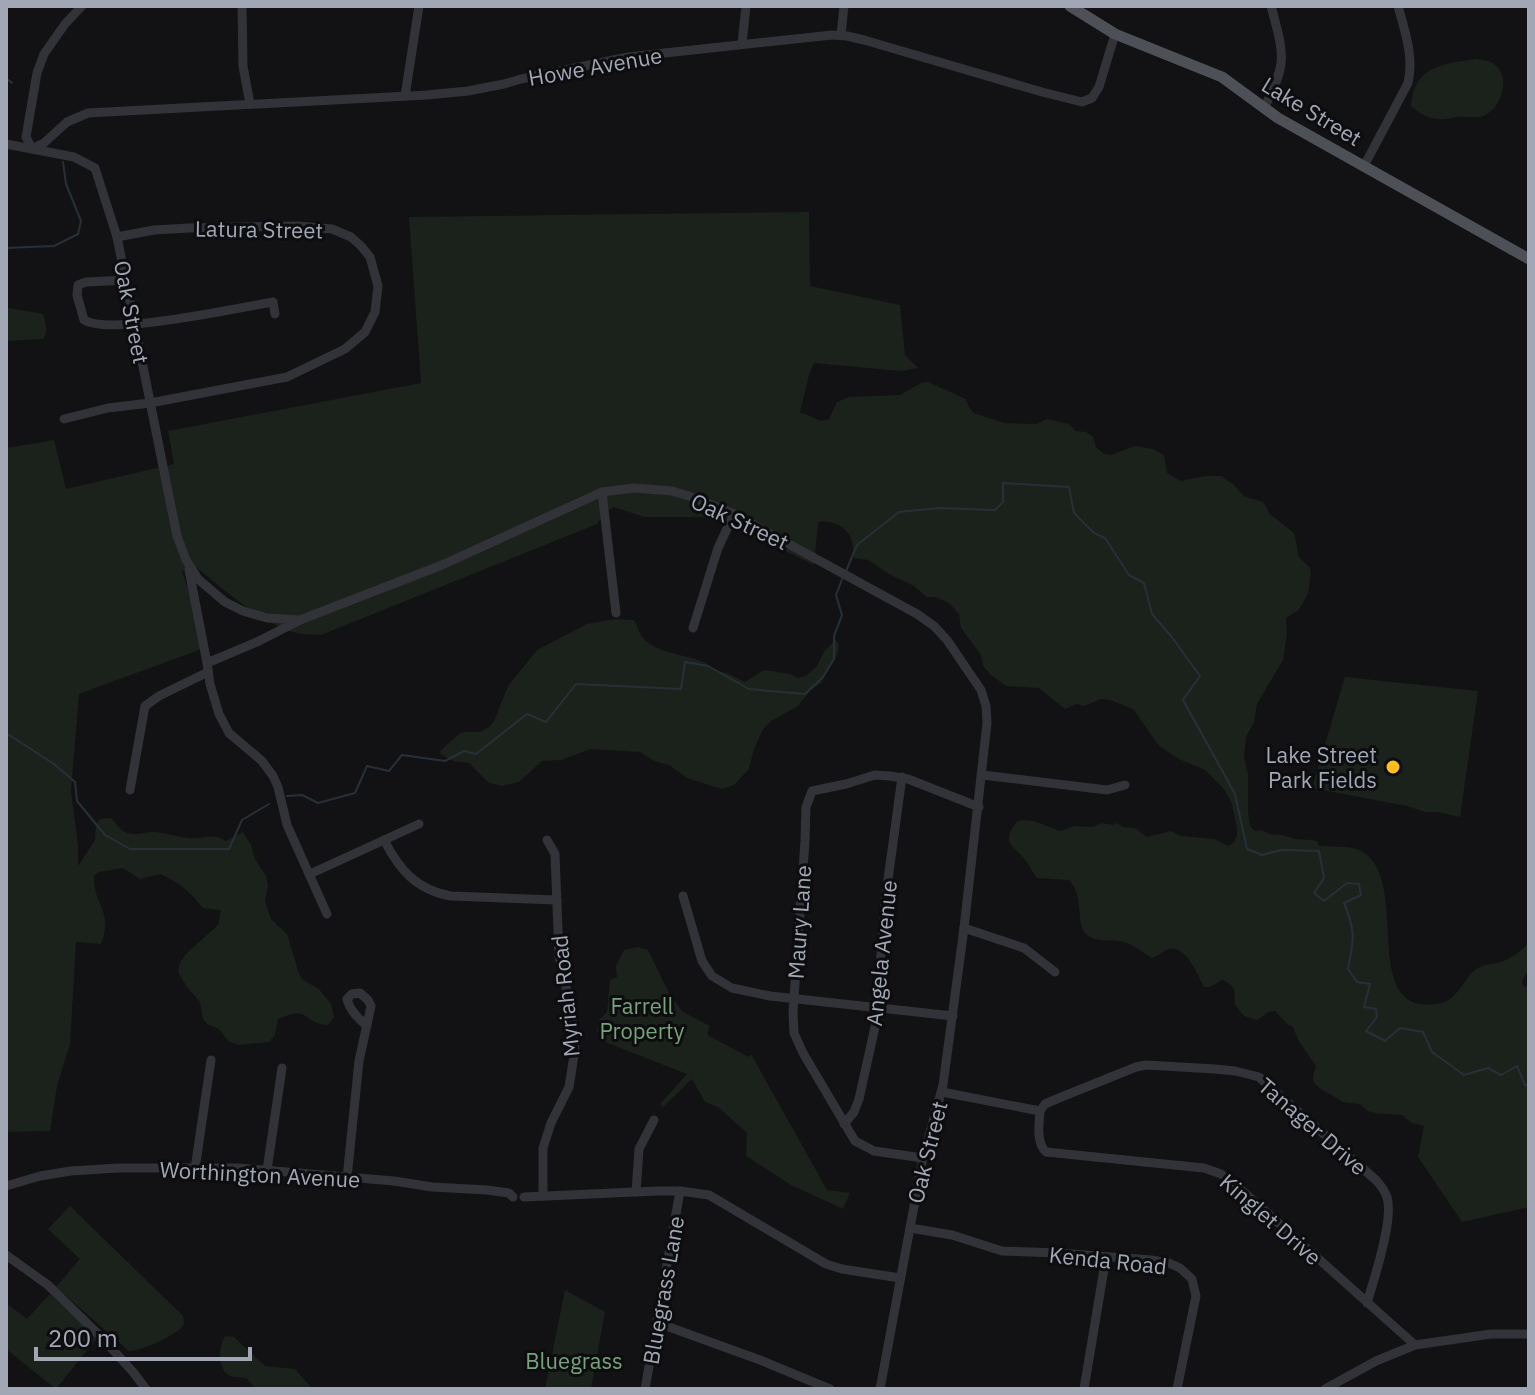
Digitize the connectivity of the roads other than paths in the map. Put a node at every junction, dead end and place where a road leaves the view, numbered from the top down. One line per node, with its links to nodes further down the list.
1 (82, 6): 16 (street)
2 (242, 6): 13 (street)
3 (419, 6): 12 (street)
4 (746, 6): 11 (street)
5 (844, 6): 10 (street)
6 (1070, 6): 9 (main road, Lake Street)
7 (1271, 6): 14 (street)
8 (1398, 6): 17 (street)
9 (1115, 34): 10 (street, Howe Avenue); 14 (main road, Lake Street)
10 (841, 35): 11 (street, Howe Avenue)
11 (742, 44): 12 (street, Howe Avenue)
12 (405, 96): 13 (street, Howe Avenue)
13 (250, 104): 16 (street, Howe Avenue)
14 (1264, 108): 17 (main road, Lake Street)
15 (6, 144): 16 (street, Oak Street)
16 (32, 149): 18 (street, Oak Street)
17 (1364, 166): 19 (main road, Lake Street)
18 (117, 237): 20 (street, Oak Street); 23 (street, Latura Street)
19 (1529, 259)
20 (127, 280): 22 (street, Oak Street); 22 (street)
21 (275, 314): 22 (street)
22 (135, 325): 23 (street, Oak Street)
23 (150, 403): 24 (street, Latura Street); 27 (street, Oak Street)
24 (64, 419)
25 (602, 492): 26 (street, Oak Street); 28 (street); 29 (street, Oak Street)
26 (734, 514): 30 (street); 32 (street, Oak Street)
27 (186, 560): 29 (street, Oak Street); 31 (street)
28 (616, 613)
29 (300, 620): 31 (street)
30 (693, 628)
31 (208, 668): 35 (street); 40 (street)
32 (982, 775): 34 (street); 36 (street, Oak Street)
33 (902, 777): 36 (street, Maury Lane); 46 (street, Maury Lane); 47 (street, Angela Avenue)
34 (1125, 785)
35 (130, 790)
36 (979, 807): 44 (street, Oak Street)
37 (419, 824): 38 (street)
38 (384, 840): 40 (street); 42 (street)
39 (547, 840): 42 (street, Myriah Road)
40 (310, 874): 43 (street)
41 (683, 896): 46 (street)
42 (557, 900): 63 (street, Myriah Road)
43 (327, 914)
44 (964, 928): 45 (street); 48 (street, Oak Street)
45 (1055, 972)
46 (794, 998): 47 (street); 55 (street, Maury Lane)
47 (877, 1007): 48 (street); 55 (street, Angela Avenue)
48 (953, 1016): 52 (street, Oak Street)
49 (367, 1026): 59 (street)
50 (211, 1060): 57 (street)
51 (282, 1068): 58 (street)
52 (942, 1092): 53 (street); 56 (street, Oak Street)
53 (1040, 1111): 68 (street, Kinglet Drive); 68 (street, Tanager Drive)
54 (654, 1120): 62 (street)
55 (844, 1124): 56 (street, Maury Lane)
56 (923, 1158): 64 (street, Oak Street)
57 (195, 1169): 58 (street, Worthington Avenue); 60 (street, Worthington Avenue)
58 (267, 1170): 59 (street, Worthington Avenue)
59 (347, 1178): 63 (street, Worthington Avenue)
60 (6, 1186)
61 (680, 1191): 62 (street, Worthington Avenue); 67 (street, Worthington Avenue); 69 (street, Bluegrass Lane)
62 (636, 1192): 63 (street, Worthington Avenue)
63 (543, 1196)
64 (910, 1228): 66 (street, Kenda Road); 67 (street, Oak Street)
65 (6, 1255): 72 (street)
66 (1106, 1257): 76 (street); 77 (street, Kenda Road)
67 (900, 1278): 75 (street, Oak Street)
68 (1367, 1303): 71 (street, Kinglet Drive)
69 (658, 1323): 73 (street, Bluegrass Lane); 74 (street)
70 (1529, 1334): 71 (street)
71 (1415, 1345): 78 (street)
72 (146, 1389)
73 (645, 1389)
74 (830, 1389)
75 (880, 1389)
76 (1084, 1389)
77 (1177, 1389)
78 (1325, 1389)

